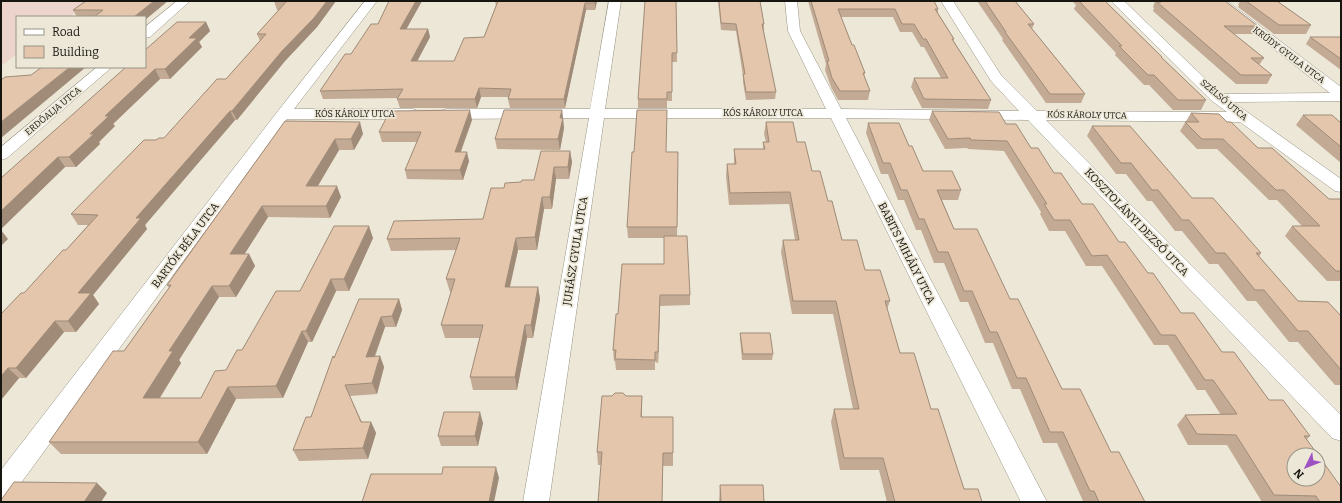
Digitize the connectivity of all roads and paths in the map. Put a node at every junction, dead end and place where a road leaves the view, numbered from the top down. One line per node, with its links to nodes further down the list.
1 (184, 1): 8 (street)
2 (371, 1): 15 (street, BARTÓK BÉLA UTCA)
3 (615, 1): 13 (street, JUHÁSZ GYULA UTCA)
4 (791, 1): 14 (street, BABITS MIHÁLY UTCA)
5 (947, 1): 16 (street, KOSZTOLÁNYI DEZSŐ UTCA)
6 (1117, 1): 12 (street, SZÉLSŐ UTCA)
7 (1219, 1): 10 (street, KRÚDY GYULA UTCA)
8 (146, 33)
9 (105, 68): 18 (street, ERDŐALJA UTCA)
10 (1341, 94)
11 (1341, 97): 12 (street)
12 (1218, 98): 17 (street, SZÉLSŐ UTCA)
13 (597, 113): 14 (street, KÓS KÁROLY UTCA); 15 (street, KÓS KÁROLY UTCA); 22 (street, JUHÁSZ GYULA UTCA)
14 (835, 113): 16 (street, KÓS KÁROLY UTCA); 23 (street, BABITS MIHÁLY UTCA)
15 (283, 114): 21 (street, BARTÓK BÉLA UTCA)
16 (1032, 114): 17 (street, KÓS KÁROLY UTCA); 20 (street, KOSZTOLÁNYI DEZSŐ UTCA)
17 (1243, 117): 19 (street, SZÉLSŐ UTCA)
18 (1, 155)
19 (1341, 187)
20 (1341, 431)
21 (1, 490)
22 (536, 502)
23 (1034, 502)

